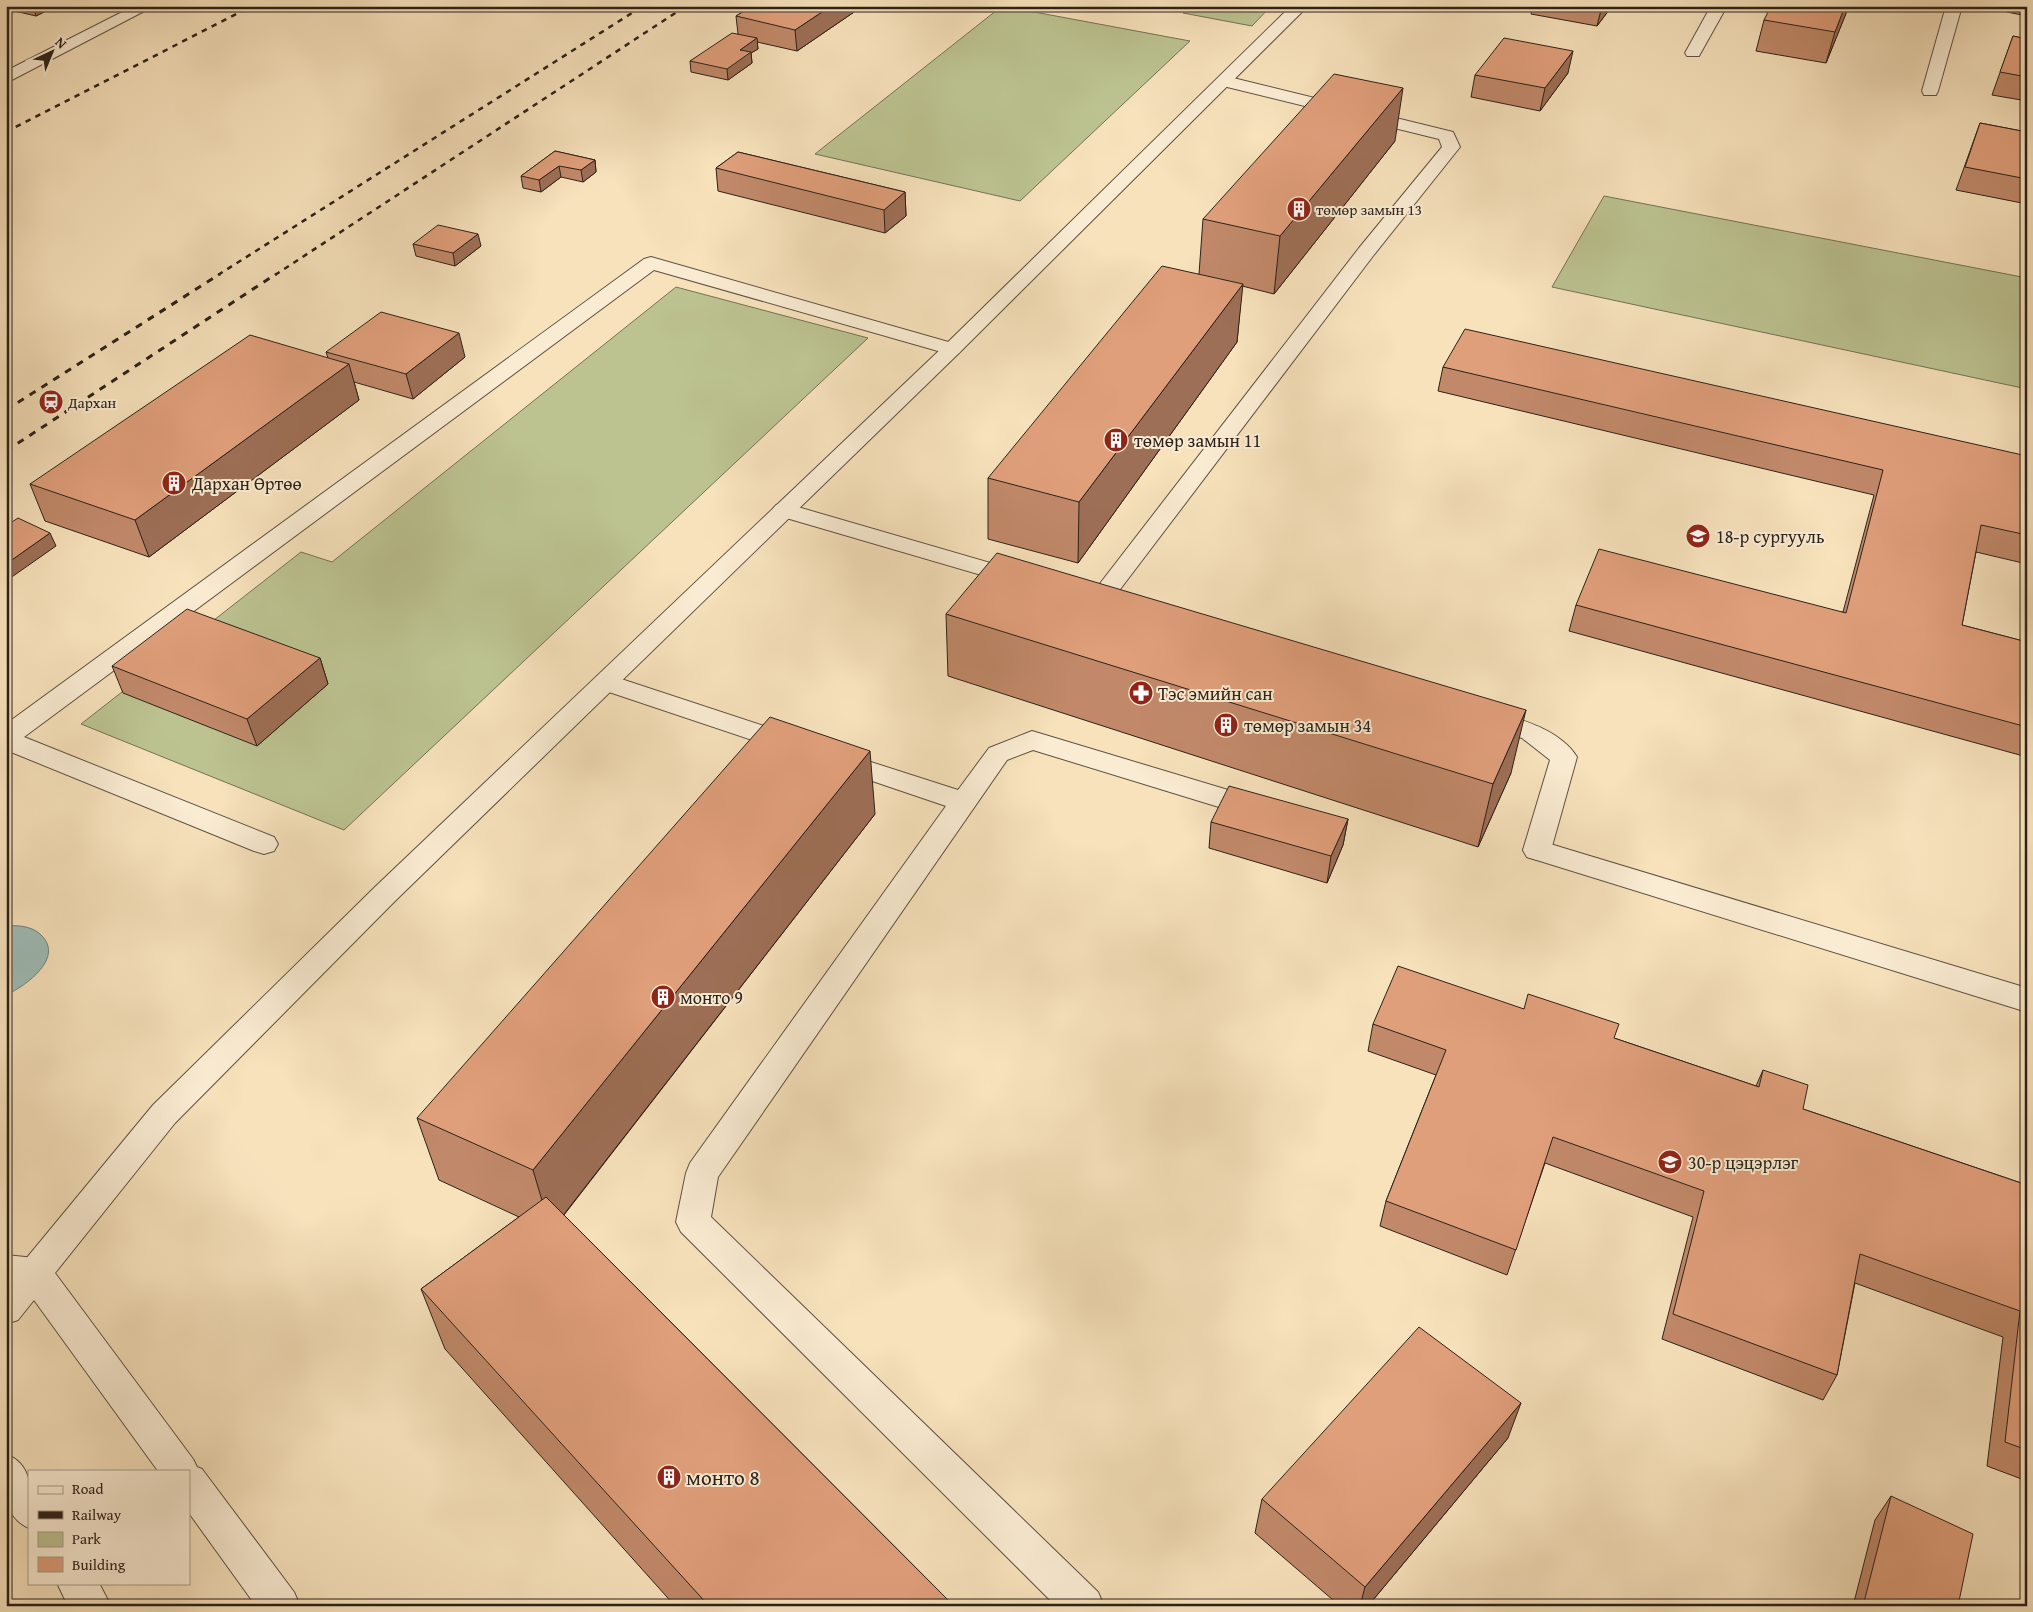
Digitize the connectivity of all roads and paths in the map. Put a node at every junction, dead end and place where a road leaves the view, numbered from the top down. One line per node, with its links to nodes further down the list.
1 (146, 6): 6 (street)
2 (1300, 6): 7 (street)
3 (1719, 6): 5 (street)
4 (1954, 6): 8 (street)
5 (1693, 54)
6 (6, 78)
7 (1224, 81): 9 (street); 12 (street)
8 (1930, 91)
9 (952, 349): 10 (street); 15 (street)
10 (784, 510): 11 (street); 13 (street)
11 (1040, 586)
12 (1134, 614)
13 (606, 682): 16 (street); 20 (street)
14 (1465, 712): 19 (street)
15 (6, 739): 18 (street)
16 (963, 802): 17 (street); 29 (street)
17 (1283, 816)
18 (264, 844)
19 (2027, 1000)
20 (20, 1272): 21 (street); 22 (street)
21 (6, 1309)
22 (179, 1470)
23 (6, 1472): 25 (street)
24 (190, 1483): 28 (street)
25 (28, 1508)
26 (77, 1584): 27 (street)
27 (91, 1606)
28 (280, 1606)
29 (1084, 1606)

